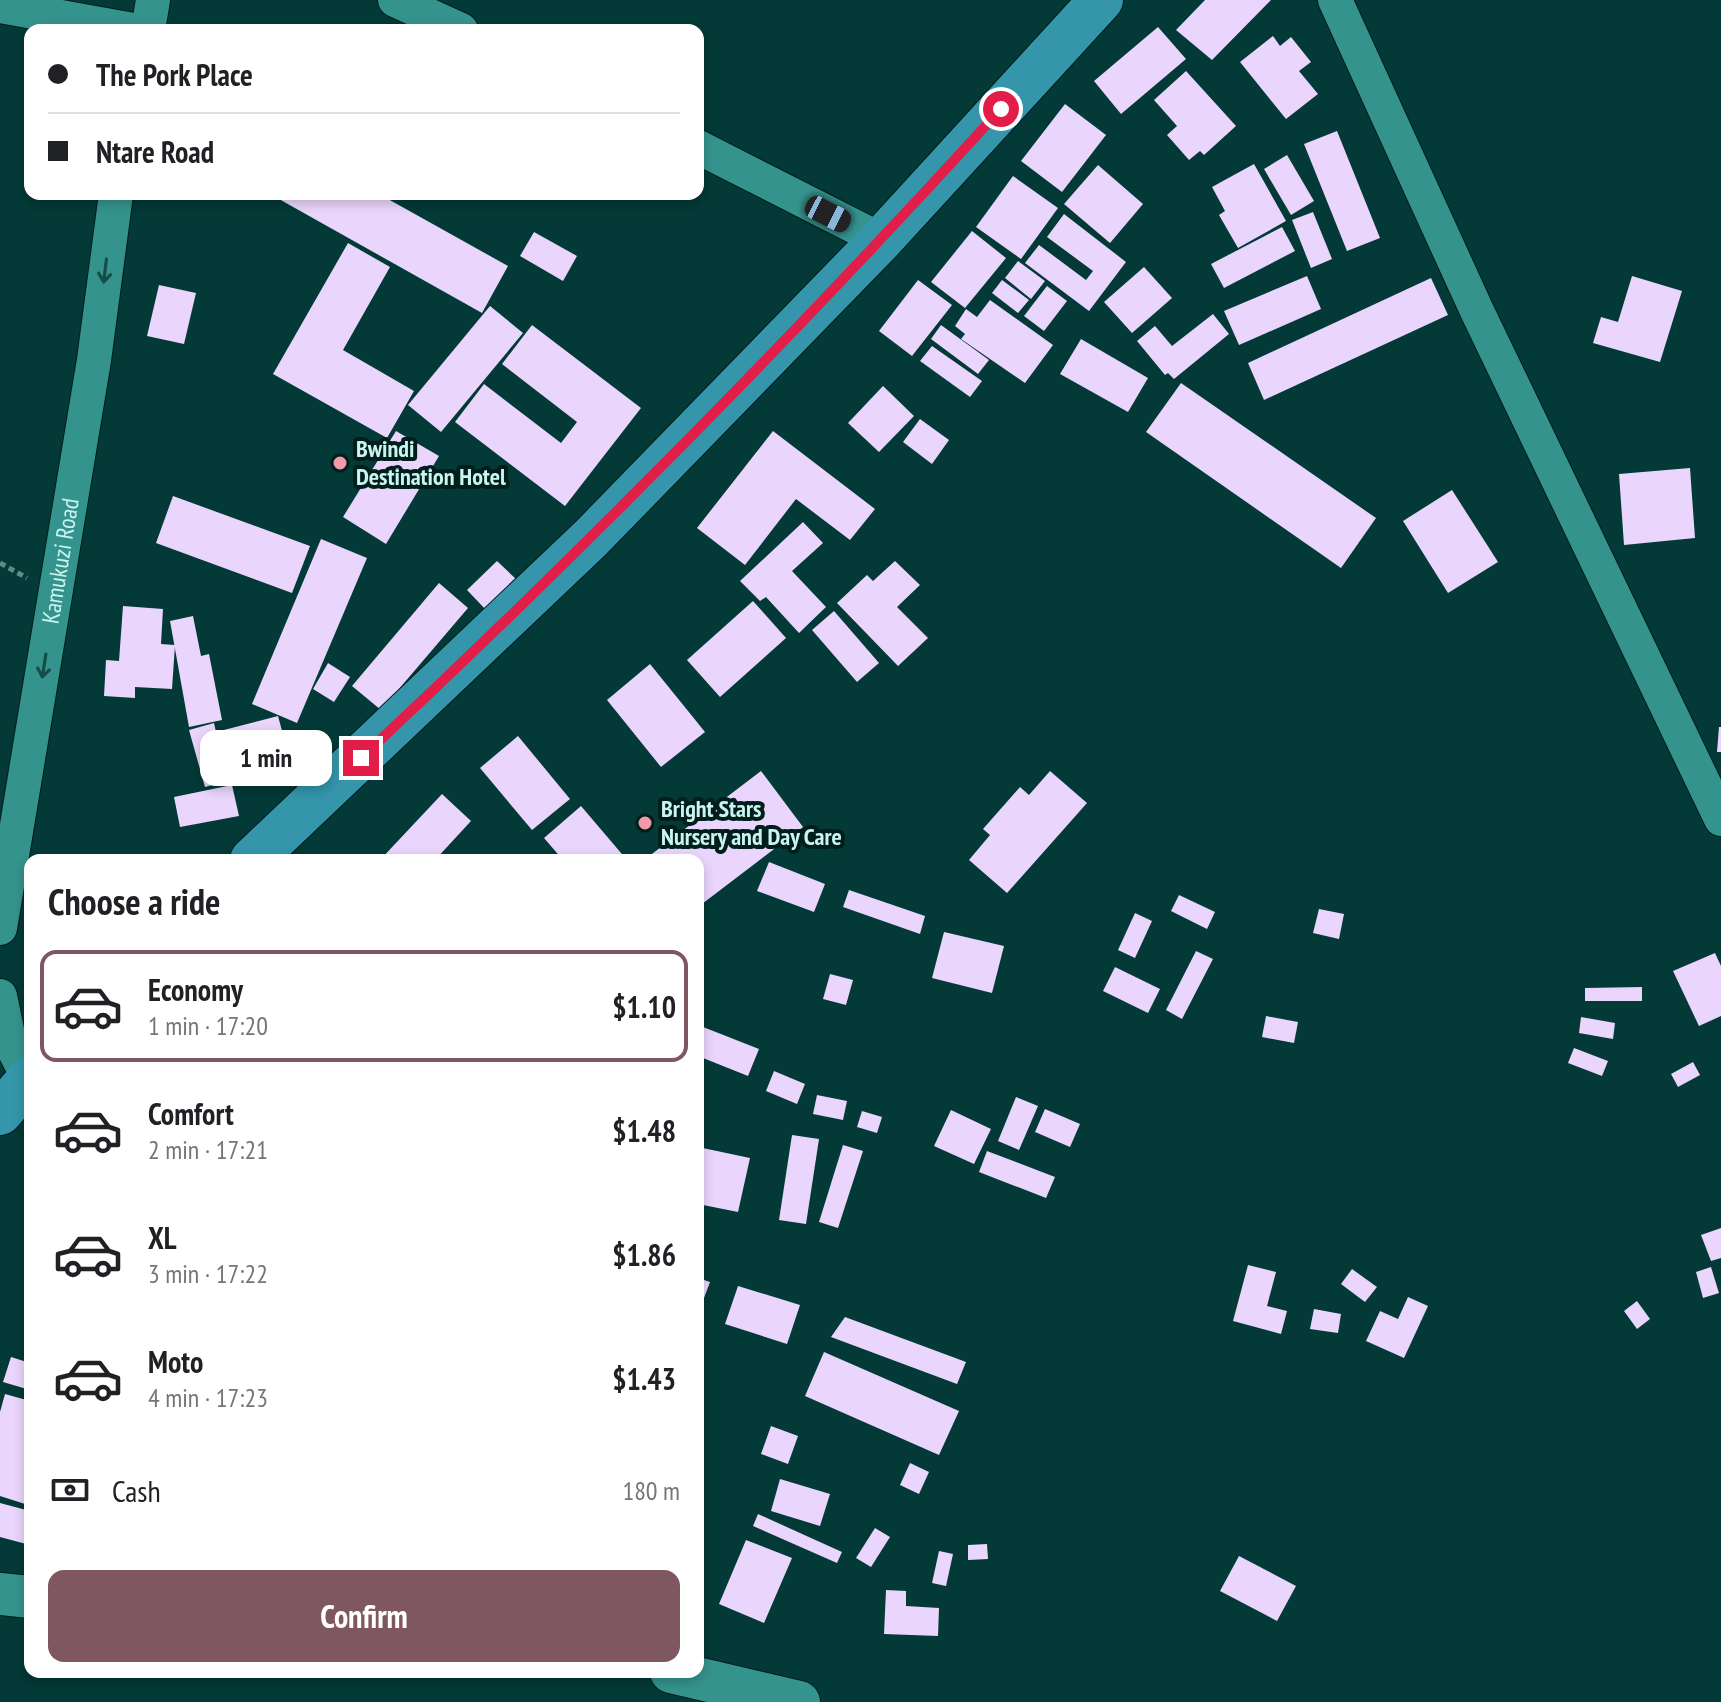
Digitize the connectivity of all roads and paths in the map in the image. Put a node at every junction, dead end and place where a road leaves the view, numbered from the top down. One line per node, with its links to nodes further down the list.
1 (153, 0): 7 (street)
2 (395, 0): 8 (street)
3 (1101, 0): 11 (main road)
4 (1335, 0): 12 (street)
5 (0, 6): 6 (street)
6 (100, 24)
7 (149, 24)
8 (448, 24)
9 (704, 150): 11 (street)
10 (115, 200): 14 (street, Kamukuzi Road, one-way to 14)
11 (881, 240): 13 (main road)
12 (1721, 819)
13 (258, 854)
14 (0, 928)
15 (0, 996): 16 (street)
16 (24, 1068)
17 (24, 1086): 18 (main road)
18 (0, 1113)
19 (0, 1594): 20 (street)
20 (24, 1596)
21 (697, 1678): 22 (street)
22 (799, 1702)

